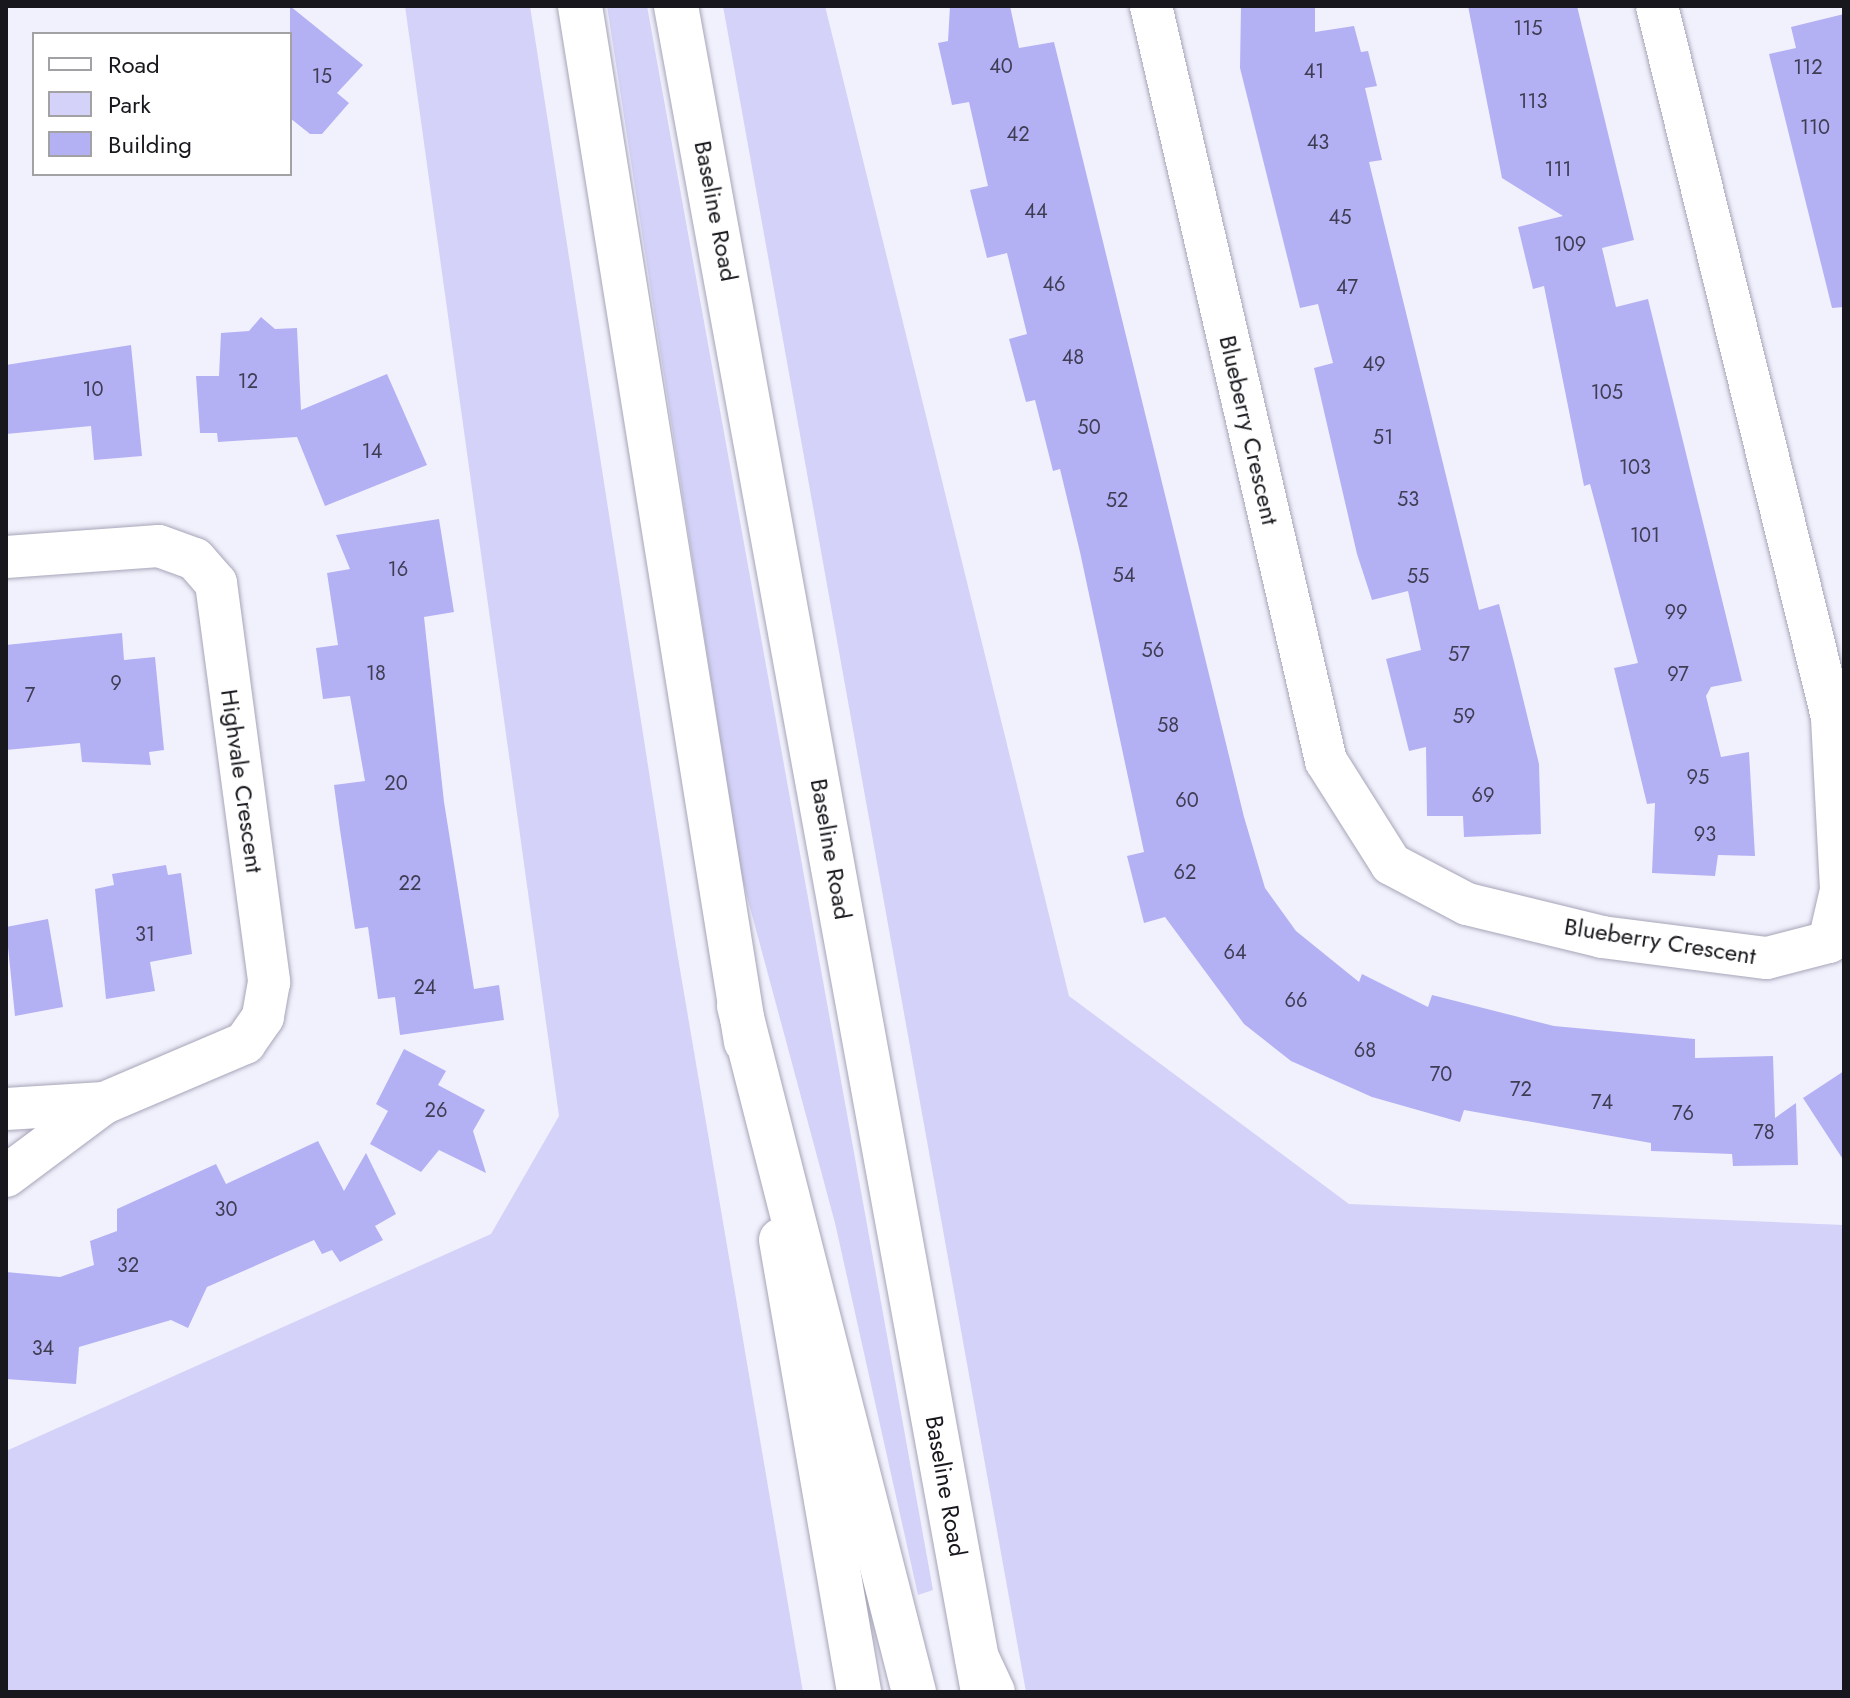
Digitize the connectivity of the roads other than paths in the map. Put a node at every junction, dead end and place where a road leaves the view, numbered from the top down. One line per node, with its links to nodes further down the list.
1 (580, 6): 6 (main road)
2 (676, 6): 10 (main road, Baseline Road)
3 (1151, 6): 4 (street, Blueberry Crescent)
4 (1657, 6)
5 (6, 557): 7 (street, Highvale Crescent)
6 (739, 1006): 11 (main road); 12 (main road)
7 (104, 1103): 8 (street, Highvale Crescent); 9 (street, Highvale Crescent)
8 (6, 1109)
9 (6, 1176)
10 (985, 1681)
11 (859, 1692)
12 (914, 1692)

